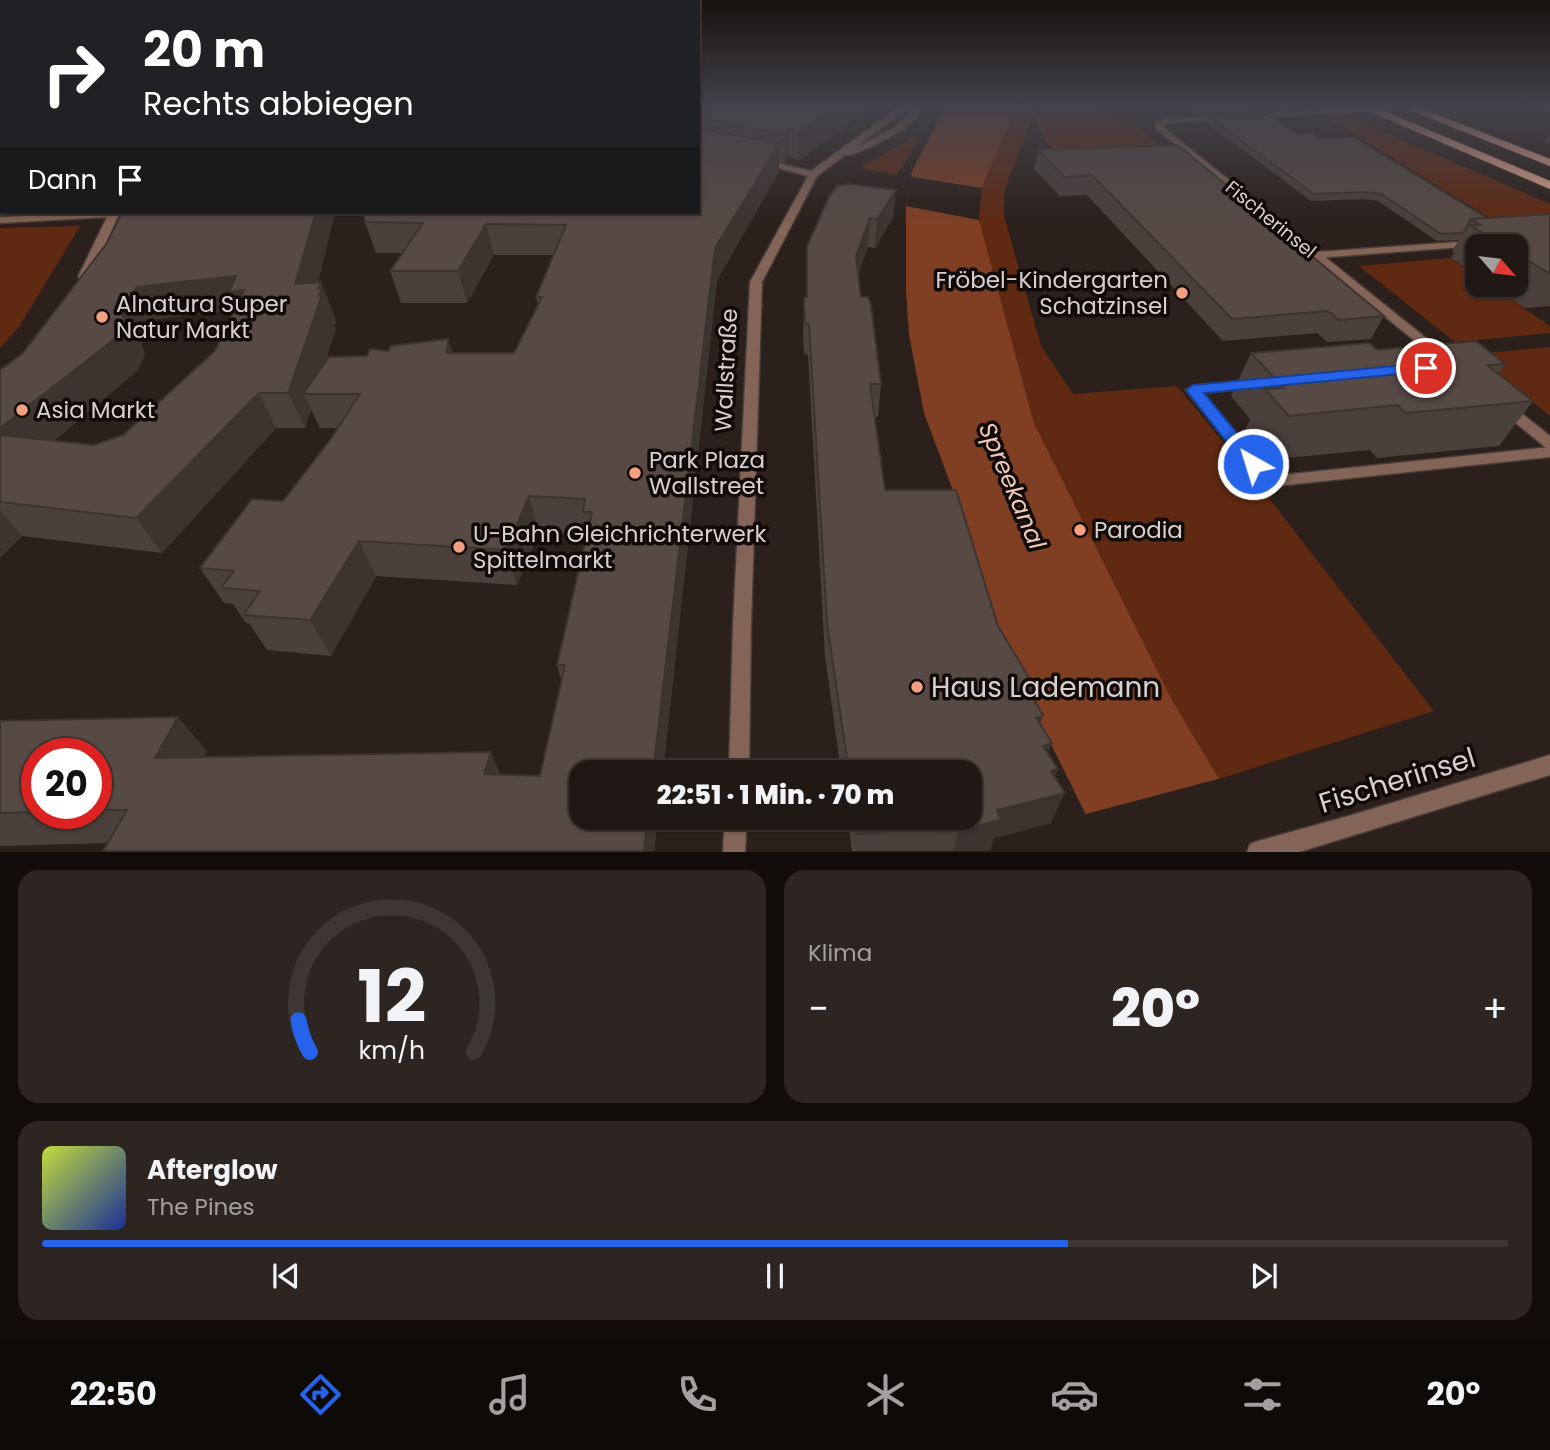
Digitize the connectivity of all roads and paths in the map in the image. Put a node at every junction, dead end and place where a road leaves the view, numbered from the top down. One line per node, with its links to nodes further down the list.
1 (852, 146): 7 (street, Wallstraße)
2 (864, 146): 7 (street, Wallstraße)
3 (1179, 146): 15 (street, Fischerinsel)
4 (1456, 146): 10 (main road)
5 (1506, 146): 8 (main road)
6 (754, 161): 9 (street)
7 (831, 161): 9 (street, Wallstraße)
8 (1550, 163)
9 (813, 174): 22 (street, Wallstraße)
10 (1550, 185)
11 (99, 214): 13 (street)
12 (114, 214): 16 (street)
13 (0, 220)
14 (1465, 245): 15 (street)
15 (1316, 255): 17 (street, Fischerinsel)
16 (80, 283)
17 (1426, 368)
18 (1275, 382): 21 (street)
19 (1496, 400): 20 (street)
20 (1550, 444)
21 (1550, 452)
22 (739, 760)
23 (1550, 765): 25 (street, Fischerinsel)
24 (735, 830): 26 (street)
25 (1259, 851)
26 (734, 852)

